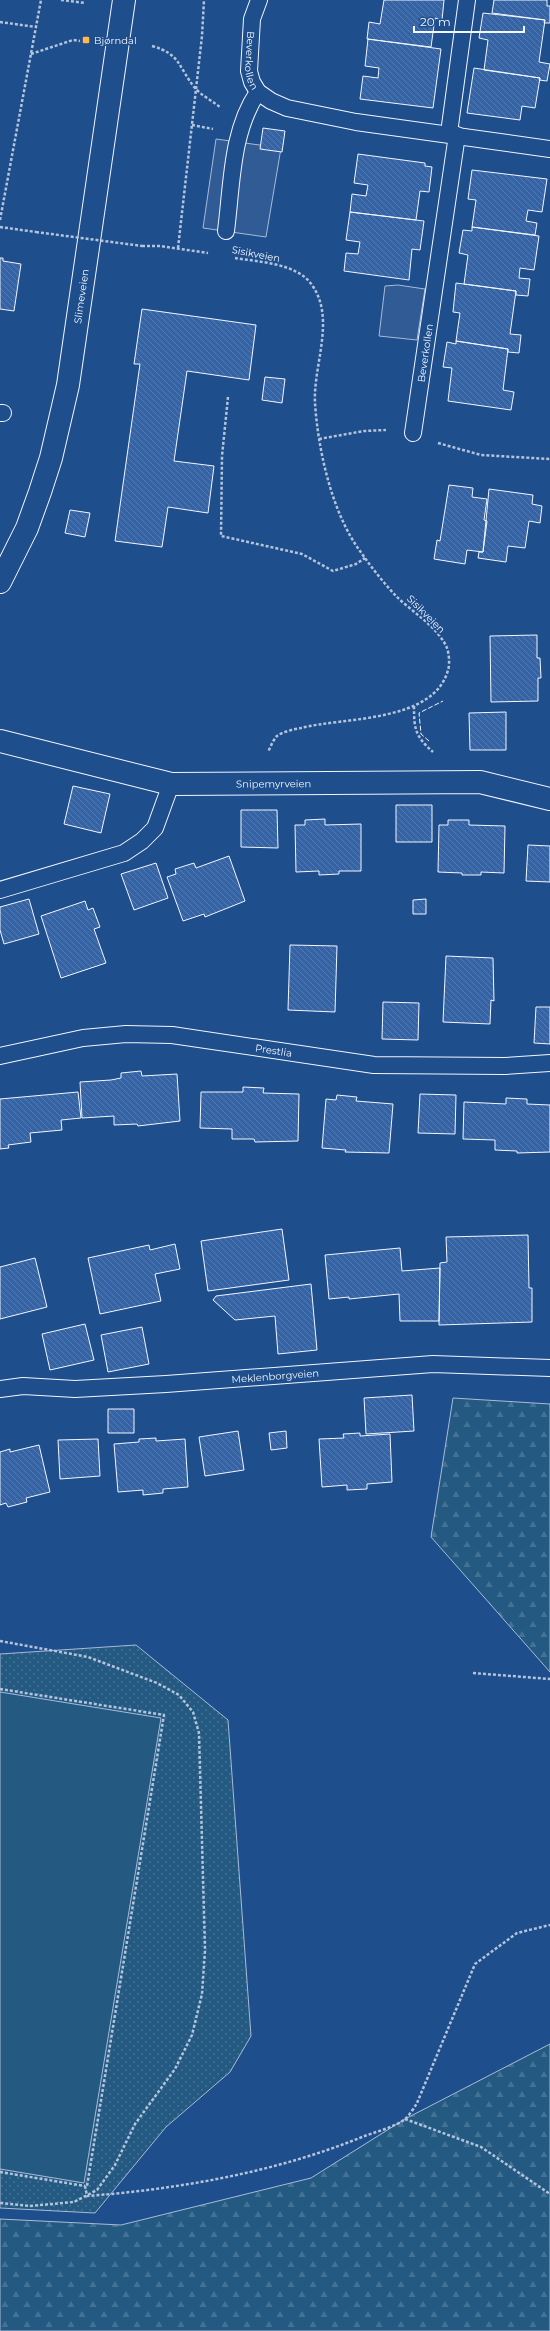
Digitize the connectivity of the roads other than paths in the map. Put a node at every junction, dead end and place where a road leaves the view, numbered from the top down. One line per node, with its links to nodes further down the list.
1 (124, 0): 9 (street, Slimeveien)
2 (259, 0): 4 (lane, Beverkollen)
3 (467, 0): 5 (lane, Beverkollen)
4 (258, 92): 5 (lane, Beverkollen); 7 (lane)
5 (453, 134): 6 (lane, Beverkollen); 8 (lane, Beverkollen)
6 (550, 149)
7 (226, 231)
8 (413, 433)
9 (0, 582)
10 (0, 741): 11 (street, Snipemyrveien)
11 (171, 784): 12 (street, Snipemyrveien); 13 (lane)
12 (550, 799)
13 (0, 890)
14 (0, 1056): 15 (lane, Prestlia)
15 (550, 1063)
16 (550, 1368): 17 (lane, Meklenborgveien)
17 (0, 1389)

